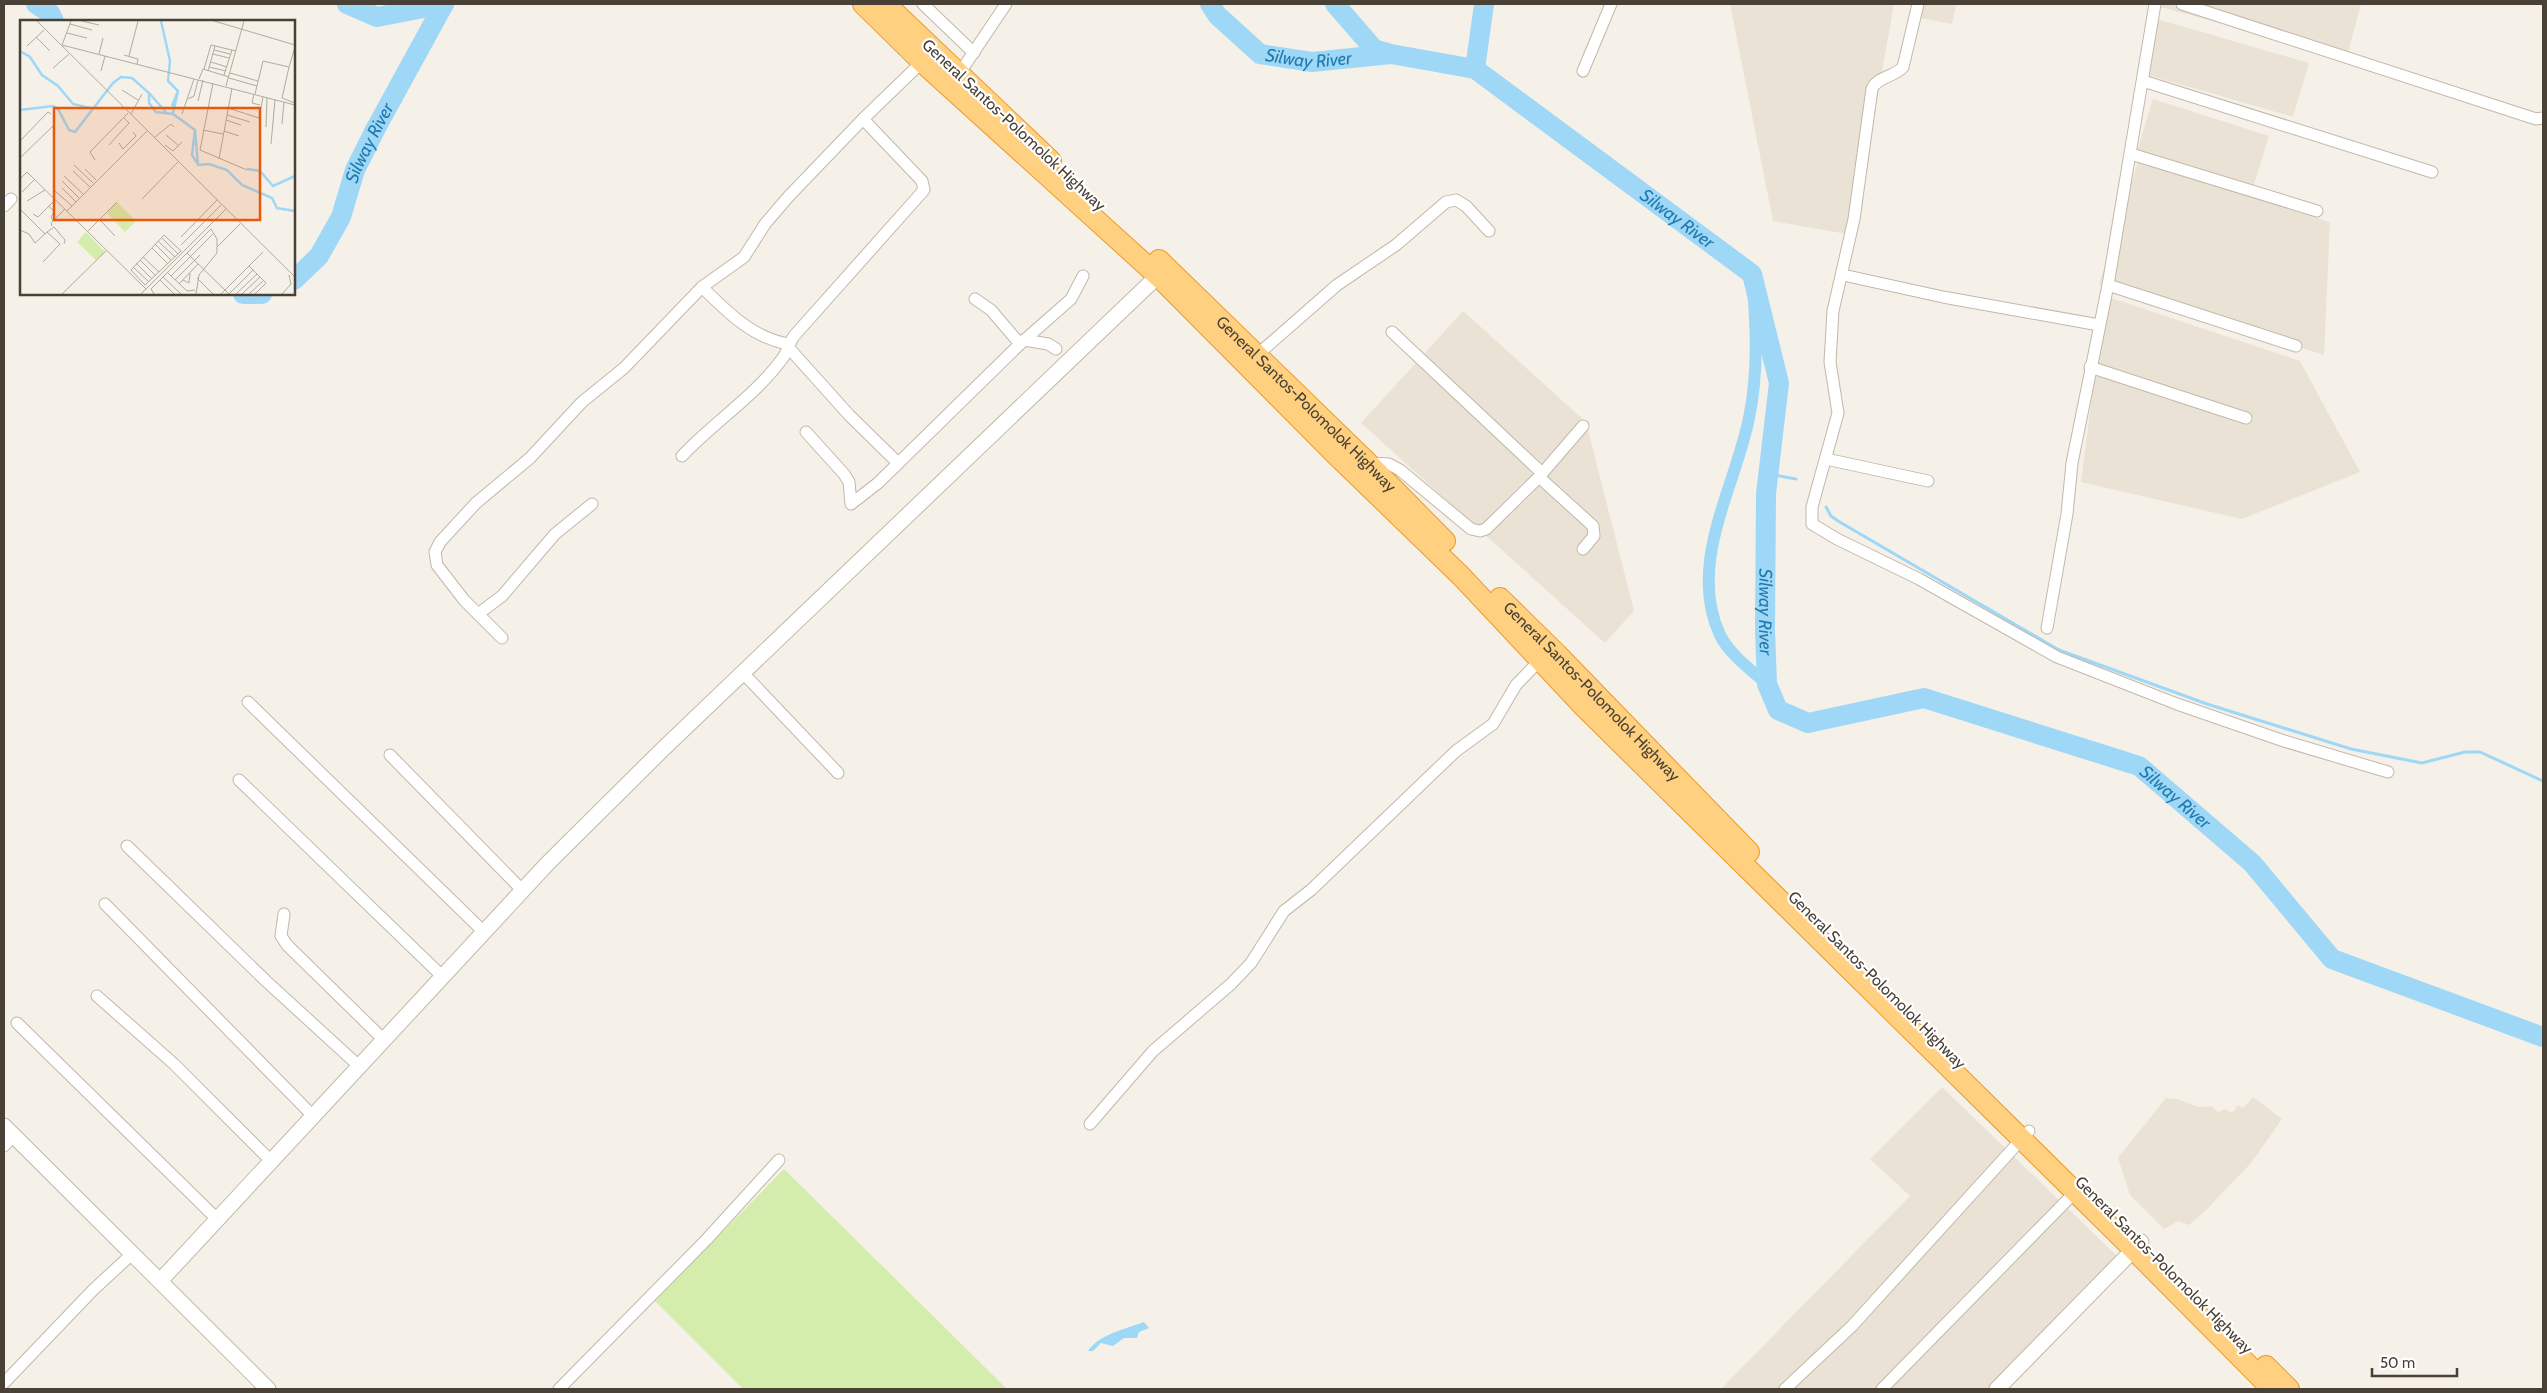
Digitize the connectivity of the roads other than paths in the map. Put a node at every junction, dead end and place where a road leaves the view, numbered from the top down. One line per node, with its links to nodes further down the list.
1 (863, 4): 10 (highway)
2 (886, 4): 12 (highway, General Santos-Polomolok Highway)
3 (923, 4): 9 (street)
4 (1006, 4): 9 (street)
5 (1611, 4): 11 (street)
6 (1918, 4): 21 (street)
7 (2155, 4): 13 (street)
8 (2182, 4): 14 (street)
9 (974, 53): 12 (street)
10 (922, 62): 15 (street); 20 (highway)
11 (1583, 71)
12 (959, 74): 20 (highway, General Santos-Polomolok Highway)
13 (2143, 82): 16 (street); 17 (street)
14 (2543, 118)
15 (863, 119): 24 (street); 29 (street)
16 (2131, 154): 18 (street); 23 (street)
17 (2432, 172)
18 (2317, 212)
19 (1489, 231): 32 (street)
20 (1162, 272): 32 (highway, General Santos-Polomolok Highway); 48 (highway); 49 (street)
21 (1843, 275): 26 (street); 38 (street)
22 (1083, 276): 28 (street)
23 (2108, 285): 26 (street); 30 (street)
24 (702, 287): 29 (street); 45 (street)
25 (976, 299): 28 (street)
26 (2099, 325): 33 (street)
27 (1392, 332): 41 (street)
28 (1022, 342): 31 (street); 39 (street)
29 (788, 346): 37 (street); 39 (street)
30 (2296, 346)
31 (1056, 349)
32 (1256, 356): 40 (highway, General Santos-Polomolok Highway)
33 (2090, 367): 34 (street); 46 (street)
34 (2246, 418)
35 (1583, 426): 41 (street)
36 (806, 432): 39 (street)
37 (682, 456)
38 (1826, 459): 42 (street); 52 (street)
39 (897, 462)
40 (1368, 462): 41 (street); 67 (highway, General Santos-Polomolok Highway)
41 (1540, 475): 44 (street)
42 (1928, 481)
43 (592, 504): 45 (street)
44 (1583, 549)
45 (478, 614): 47 (street)
46 (2047, 628)
47 (502, 638)
48 (1540, 660): 66 (street); 67 (highway)
49 (743, 673): 53 (street); 56 (street)
50 (248, 702): 59 (street)
51 (390, 755): 56 (street)
52 (2388, 772)
53 (838, 773)
54 (239, 780): 60 (street)
55 (127, 846): 64 (street)
56 (523, 891): 59 (street)
57 (105, 904): 65 (street)
58 (284, 914): 63 (street)
59 (485, 934): 60 (street)
60 (443, 977): 63 (street)
61 (97, 996): 70 (street)
62 (17, 1023): 72 (street)
63 (384, 1040): 64 (street)
64 (360, 1067): 65 (street)
65 (314, 1117): 70 (street)
66 (1090, 1124)
67 (2025, 1135): 71 (highway); 79 (street)
68 (7, 1136): 74 (street)
69 (779, 1160): 77 (street)
70 (272, 1162): 72 (street)
71 (2078, 1189): 73 (highway); 80 (street)
72 (217, 1219): 75 (street)
73 (2137, 1246): 81 (street); 82 (highway); 83 (highway, General Santos-Polomolok Highway)
74 (133, 1253): 75 (street); 76 (street)
75 (161, 1280): 78 (street)
76 (4, 1383)
77 (563, 1388)
78 (268, 1389)
79 (1785, 1389)
80 (1882, 1389)
81 (1998, 1389)
82 (2272, 1389)
83 (2289, 1389)

